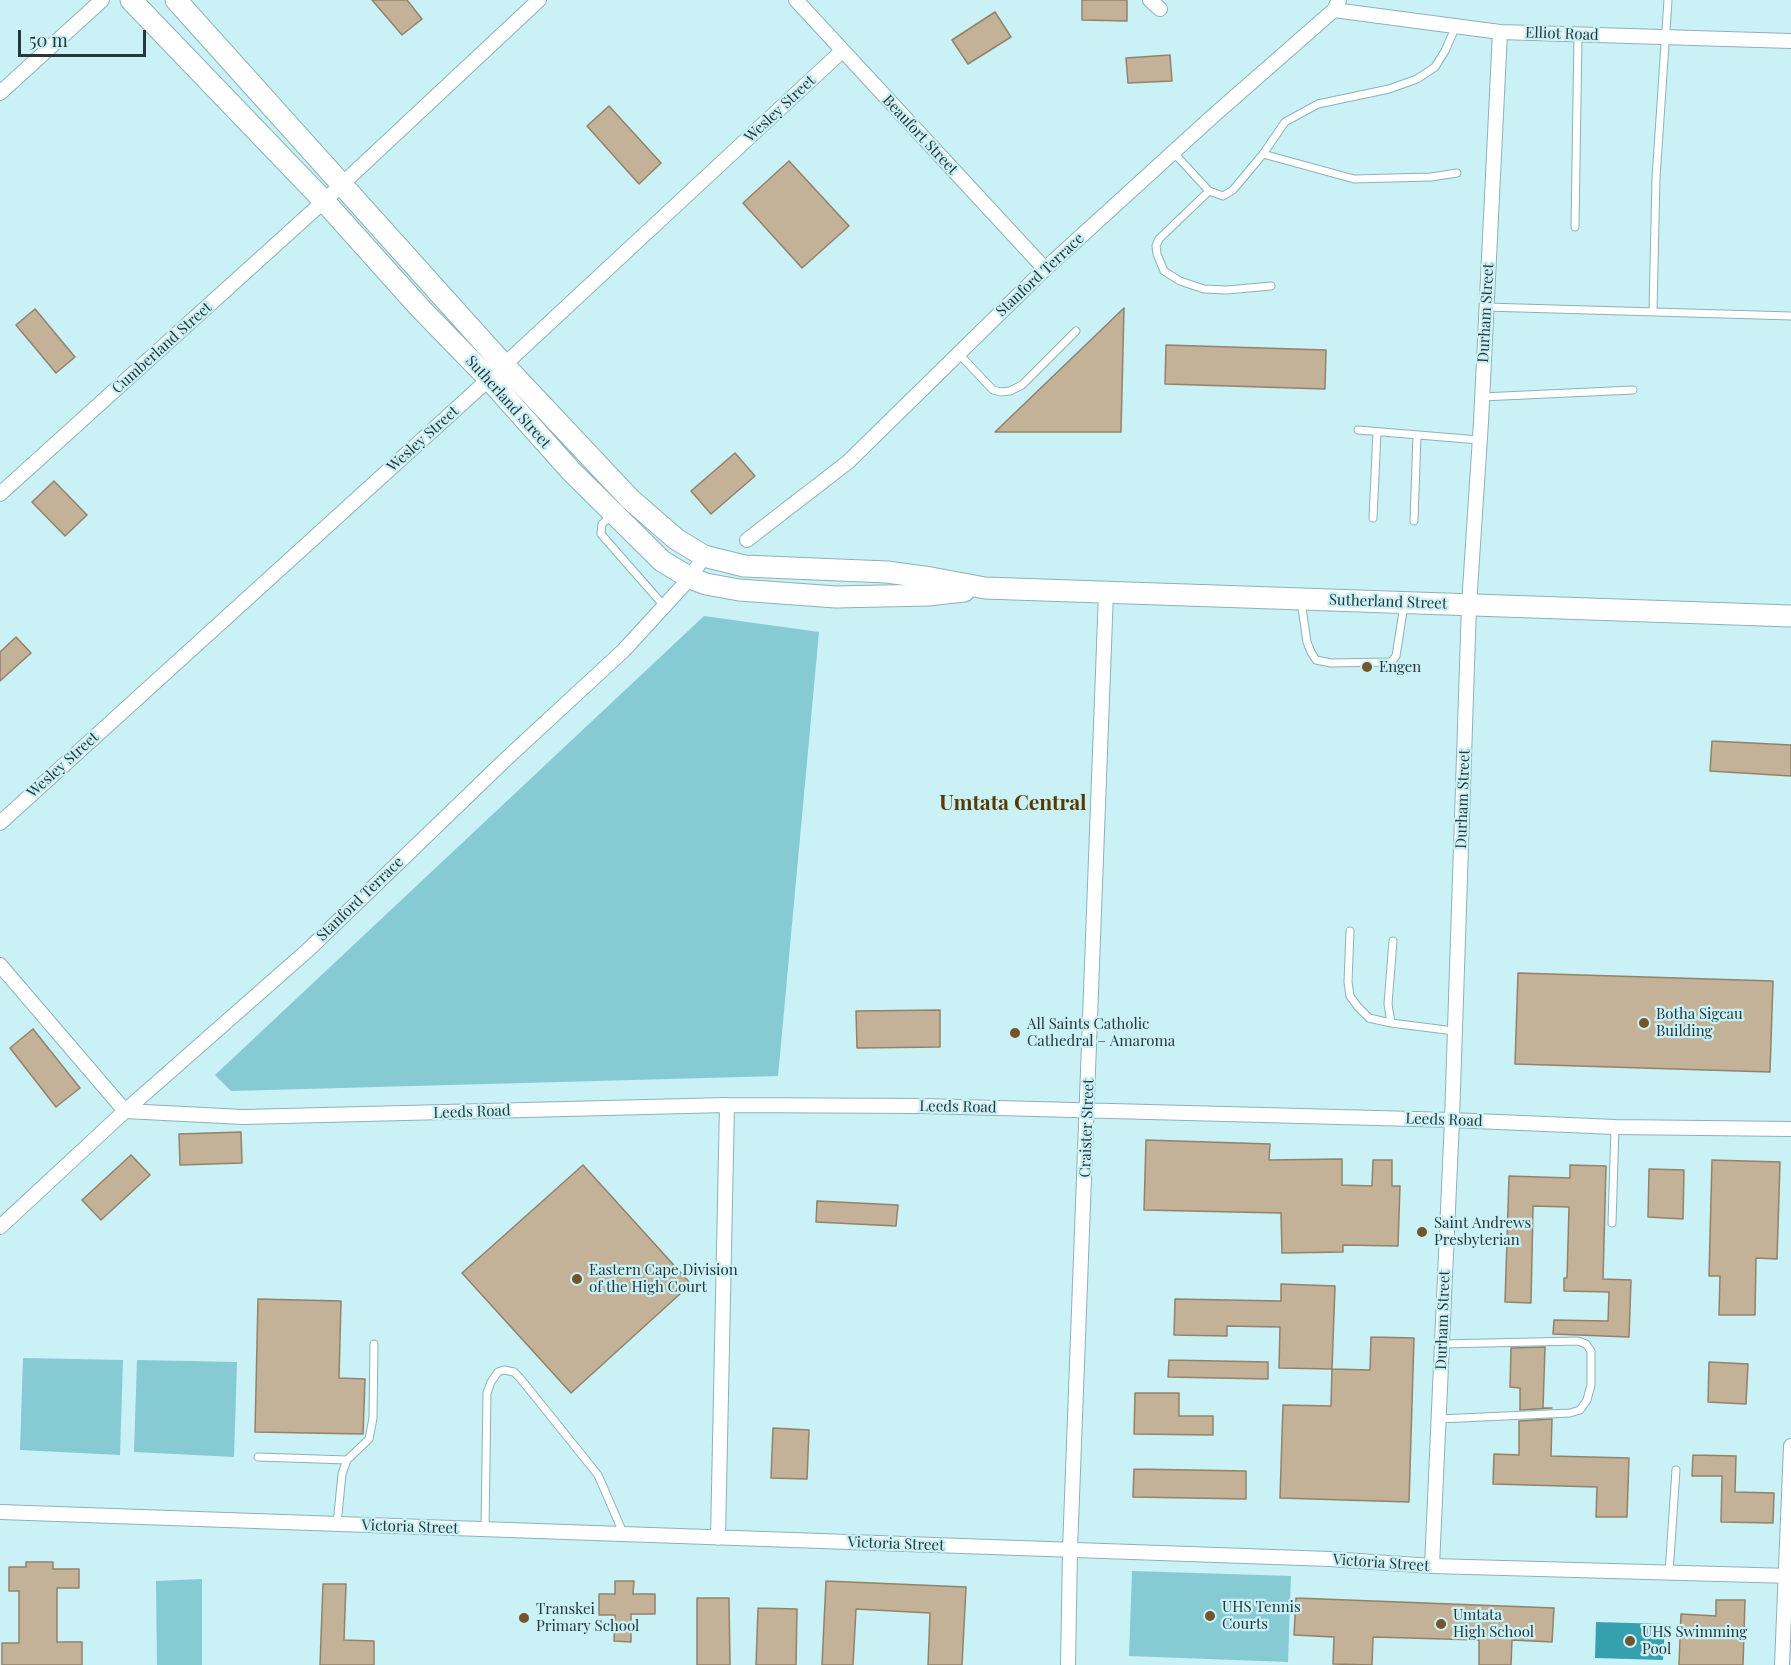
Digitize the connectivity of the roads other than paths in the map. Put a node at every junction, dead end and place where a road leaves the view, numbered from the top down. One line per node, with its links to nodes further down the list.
1 (102, 0): 14 (street)
2 (131, 0): 20 (main road, Sutherland Street)
3 (176, 0): 18 (main road, Sutherland Street)
4 (539, 0): 18 (street, Cumberland Street)
5 (796, 0): 13 (street, Beaufort Street)
6 (1668, 0): 11 (lane)
7 (1336, 5): 8 (street, Elliot Road); 15 (street, Stanford Terrace)
8 (1456, 26): 9 (street, Elliot Road); 16 (lane)
9 (1500, 32): 10 (street, Elliot Road); 24 (street, Durham Street)
10 (1578, 34): 11 (street, Elliot Road); 21 (lane)
11 (1665, 37): 12 (street, Elliot Road); 25 (lane)
12 (1791, 41)
13 (842, 51): 22 (street, Beaufort Street); 29 (street, Wesley Street)
14 (0, 93)
15 (1173, 152): 19 (lane); 22 (street, Stanford Terrace)
16 (1263, 154): 17 (lane); 19 (lane)
17 (1457, 173)
18 (343, 184): 20 (street, Cumberland Street); 29 (main road, Sutherland Street)
19 (1209, 191): 23 (lane)
20 (324, 201): 29 (main road, Sutherland Street); 36 (street, Cumberland Street)
21 (1575, 227)
22 (1044, 269): 28 (street, Stanford Terrace)
23 (1271, 286)
24 (1486, 307): 25 (lane); 31 (street, Durham Street)
25 (1653, 311): 26 (lane)
26 (1791, 316)
27 (1076, 331): 28 (lane)
28 (959, 354): 40 (street, Stanford Terrace)
29 (497, 372): 37 (main road, Sutherland Street); 41 (main road, Sutherland Street); 50 (street, Wesley Street)
30 (1633, 390): 31 (lane)
31 (1482, 397): 35 (street, Durham Street)
32 (1358, 430): 33 (lane)
33 (1377, 432): 34 (lane); 38 (lane)
34 (1417, 435): 35 (lane); 39 (lane)
35 (1479, 440): 47 (street, Durham Street)
36 (0, 494)
37 (614, 513): 42 (main road, Sutherland Street); 48 (lane)
38 (1373, 518)
39 (1414, 521)
40 (747, 540)
41 (704, 556): 42 (street, Stanford Terrace); 43 (main road, Sutherland Street)
42 (690, 579): 43 (main road, Sutherland Street); 48 (street, Stanford Terrace)
43 (985, 588): 44 (main road, Sutherland Street)
44 (1106, 592): 45 (main road, Sutherland Street); 57 (street, Craister Street)
45 (1301, 599): 46 (main road, Sutherland Street); 46 (lane)
46 (1404, 602): 47 (main road, Sutherland Street)
47 (1468, 605): 49 (main road, Sutherland Street); 55 (street, Durham Street)
48 (665, 607): 58 (street, Stanford Terrace)
49 (1791, 616)
50 (0, 823)
51 (1350, 931): 54 (lane)
52 (1393, 941): 54 (lane)
53 (0, 965): 58 (street)
54 (1391, 1023): 55 (lane)
55 (1454, 1031): 59 (street, Durham Street)
56 (727, 1104): 57 (street, Leeds Road); 58 (street, Leeds Road); 75 (street)
57 (1088, 1110): 59 (street, Leeds Road); 76 (street, Craister Street)
58 (125, 1111): 63 (street, Stanford Terrace)
59 (1452, 1120): 60 (street, Leeds Road); 65 (street, Durham Street)
60 (1615, 1127): 61 (street, Leeds Road); 62 (lane)
61 (1791, 1129)
62 (1612, 1222)
63 (0, 1227)
64 (374, 1344): 69 (lane)
65 (1442, 1344): 66 (street, Durham Street); 66 (lane)
66 (1439, 1419): 77 (street, Durham Street)
67 (1791, 1446): 79 (street)
68 (258, 1456): 69 (lane)
69 (347, 1460): 72 (lane)
70 (1676, 1470): 78 (lane)
71 (0, 1512): 72 (street, Victoria Street)
72 (337, 1524): 73 (street, Victoria Street)
73 (485, 1530): 74 (street, Victoria Street); 74 (lane)
74 (624, 1535): 75 (street, Victoria Street)
75 (718, 1538): 76 (street, Victoria Street)
76 (1070, 1550): 77 (street, Victoria Street); 80 (street, Craister Street)
77 (1432, 1566): 78 (street, Victoria Street)
78 (1669, 1573): 79 (street, Victoria Street)
79 (1788, 1576): 81 (street)
80 (1068, 1665)
81 (1782, 1665)

